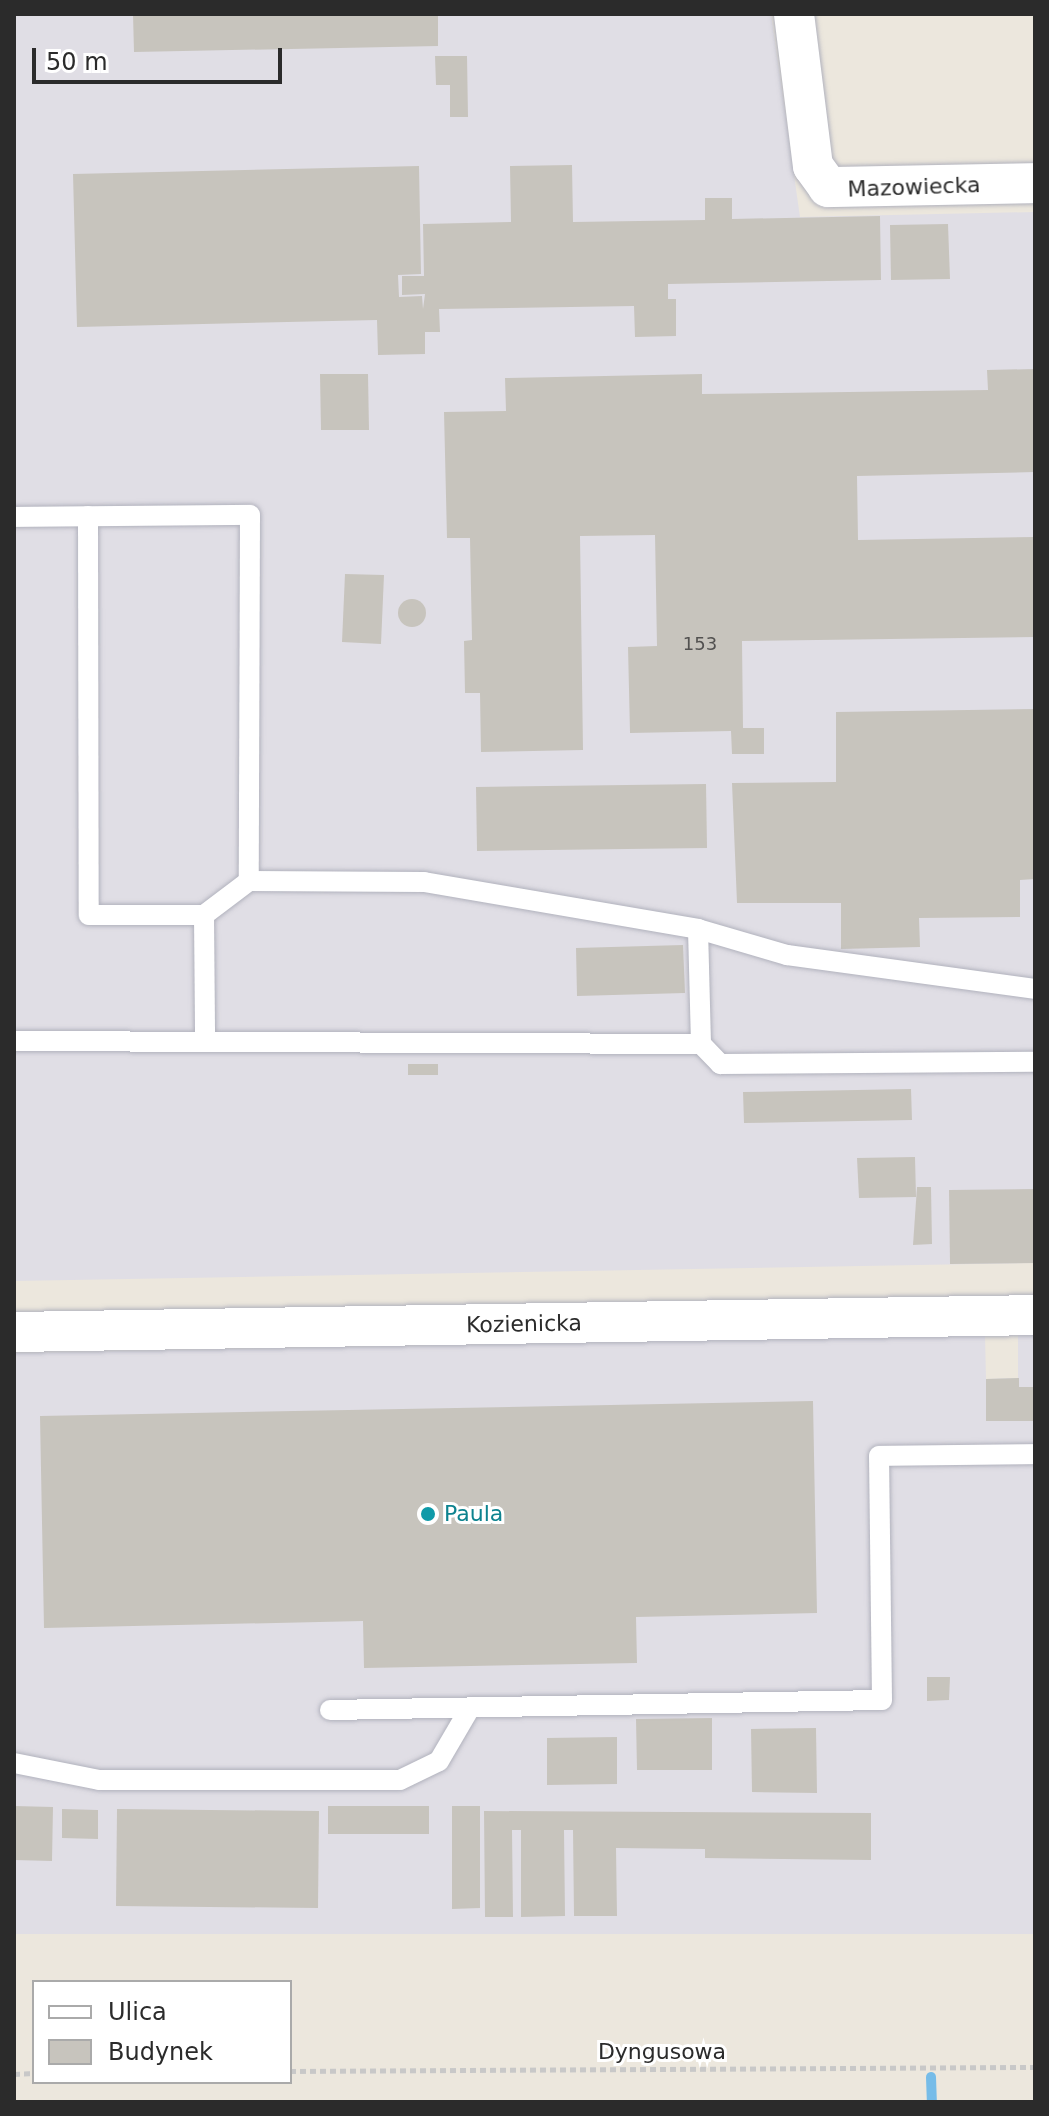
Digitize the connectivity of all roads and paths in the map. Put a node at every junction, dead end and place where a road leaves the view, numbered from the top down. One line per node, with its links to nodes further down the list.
1 (794, 14): 2 (street, Mazowiecka)
2 (1035, 183)
3 (88, 516): 4 (lane); 5 (lane); 6 (lane)
4 (14, 517)
5 (249, 881): 6 (lane); 7 (lane)
6 (204, 915): 9 (lane)
7 (698, 929): 8 (lane); 11 (lane)
8 (1035, 989)
9 (205, 1040): 10 (lane); 11 (lane)
10 (14, 1041)
11 (701, 1044): 12 (lane)
12 (1035, 1062)
13 (1035, 1315): 14 (street, Kozienicka)
14 (14, 1332)
15 (1035, 1454): 16 (lane)
16 (470, 1708): 17 (lane); 18 (lane)
17 (330, 1710)
18 (14, 1763)
19 (1035, 2067): 20 (path, Dyngusowa)
20 (292, 2071)

